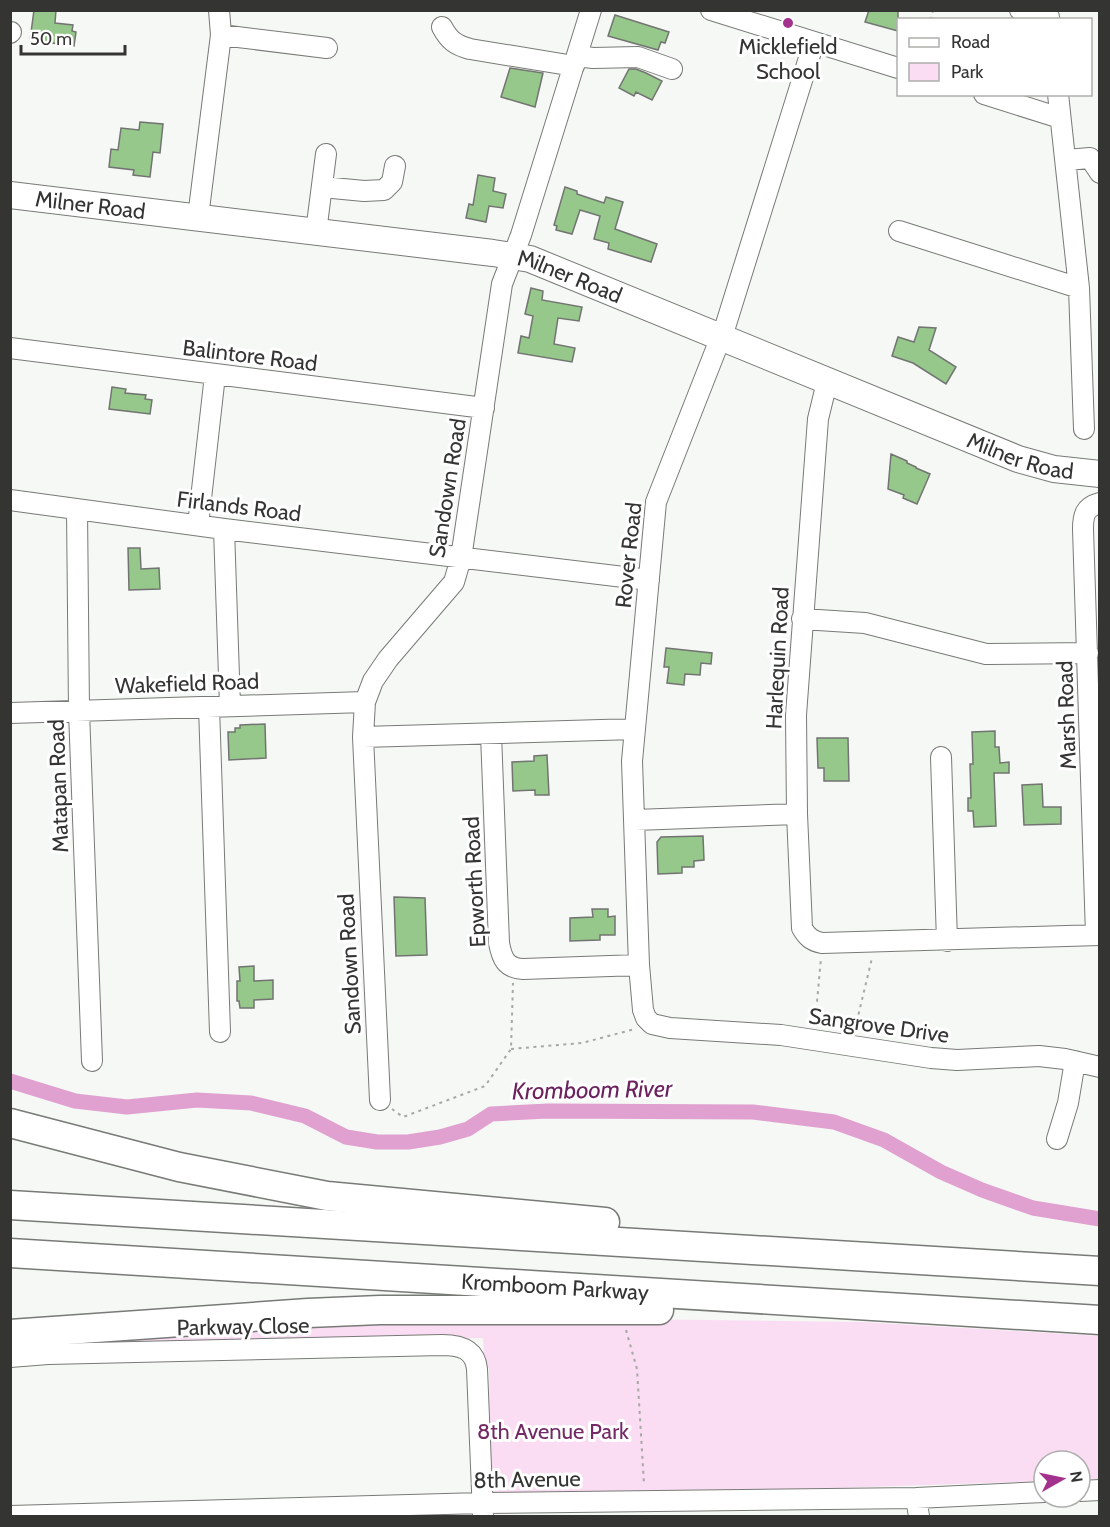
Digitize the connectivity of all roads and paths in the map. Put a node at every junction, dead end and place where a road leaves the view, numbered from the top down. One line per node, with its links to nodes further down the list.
1 (219, 10): 7 (street)
2 (591, 10): 10 (street, Sandown Road)
3 (711, 10): 8 (street)
4 (1020, 10): 5 (street)
5 (1048, 16)
6 (442, 27): 10 (street)
7 (222, 35): 9 (street); 22 (street)
8 (814, 42): 11 (street); 28 (street, Rover Road)
9 (327, 48)
10 (575, 61): 12 (street); 25 (street, Sandown Road)
11 (897, 68)
12 (672, 69)
13 (990, 96): 15 (street)
14 (1058, 96): 15 (street)
15 (1060, 118): 18 (street)
16 (326, 154): 20 (street)
17 (1096, 159): 18 (street)
18 (1066, 160): 26 (street)
19 (395, 166): 20 (street)
20 (322, 187): 24 (street)
21 (10, 195): 22 (main road, Milner Road)
22 (198, 217): 24 (main road, Milner Road)
23 (899, 231): 26 (street)
24 (316, 232): 25 (main road, Milner Road)
25 (513, 255): 28 (main road, Milner Road); 32 (street, Sandown Road)
26 (1079, 288): 27 (street)
27 (1090, 337): 33 (street)
28 (721, 338): 31 (main road, Milner Road); 41 (street, Rover Road)
29 (10, 348): 30 (street, Balintore Road)
30 (215, 375): 32 (street, Balintore Road); 38 (street)
31 (827, 382): 34 (main road, Milner Road); 42 (street, Harlequin Road)
32 (484, 408): 40 (street, Sandown Road)
33 (1084, 429)
34 (1100, 474)
35 (10, 500): 37 (street, Firlands Road)
36 (1100, 503): 43 (street, Marsh Road)
37 (77, 509): 38 (street, Firlands Road); 47 (street, Matapan Road)
38 (198, 525): 39 (street, Firlands Road)
39 (224, 530): 40 (street, Firlands Road); 45 (street)
40 (461, 558): 41 (street, Firlands Road); 44 (street, Sandown Road)
41 (649, 580): 49 (street, Rover Road)
42 (802, 619): 43 (street); 53 (street, Harlequin Road)
43 (1088, 653): 55 (street, Marsh Road)
44 (365, 702): 45 (street, Wakefield Road); 51 (street, Sandown Road)
45 (230, 706): 46 (street, Wakefield Road)
46 (209, 707): 47 (street, Wakefield Road); 62 (street)
47 (79, 711): 48 (street, Wakefield Road); 66 (street, Matapan Road)
48 (10, 713)
49 (635, 729): 50 (street); 54 (street, Rover Road)
50 (491, 734): 51 (street); 60 (street, Epworth Road)
51 (363, 737): 69 (street, Sandown Road)
52 (941, 757): 57 (street)
53 (797, 814): 54 (street); 56 (street, Harlequin Road)
54 (635, 820): 59 (street, Rover Road)
55 (1098, 935): 57 (street)
56 (814, 940): 58 (street); 63 (path)
57 (947, 940): 58 (street)
58 (876, 942): 64 (path)
59 (639, 965): 60 (street, Epworth Road); 61 (street, Rover Road)
60 (513, 968): 65 (path)
61 (652, 1024): 63 (street, Sangrove Drive); 65 (path)
62 (220, 1032)
63 (813, 1040): 64 (street, Sangrove Drive)
64 (851, 1046): 67 (street, Sangrove Drive)
65 (511, 1049): 69 (path)
66 (92, 1061)
67 (1075, 1061): 68 (street, Sangrove Drive); 71 (street)
68 (1100, 1067)
69 (380, 1100)
70 (10, 1123): 74 (highway)
71 (1057, 1139)
72 (10, 1205): 74 (highway)
73 (10, 1253): 77 (highway, Kromboom Parkway)
74 (880, 1258): 75 (highway)
75 (1100, 1271)
76 (620, 1310): 77 (highway); 79 (highway); 82 (path)
77 (988, 1313): 78 (highway, Kromboom Parkway)
78 (1100, 1320)
79 (10, 1334)
80 (10, 1357): 84 (street, Parkway Close)
81 (1032, 1493): 83 (street, 8th Avenue)
82 (645, 1501): 83 (street, 8th Avenue); 84 (street, 8th Avenue)
83 (917, 1507)
84 (482, 1510): 85 (street, 8th Avenue)
85 (10, 1516)

